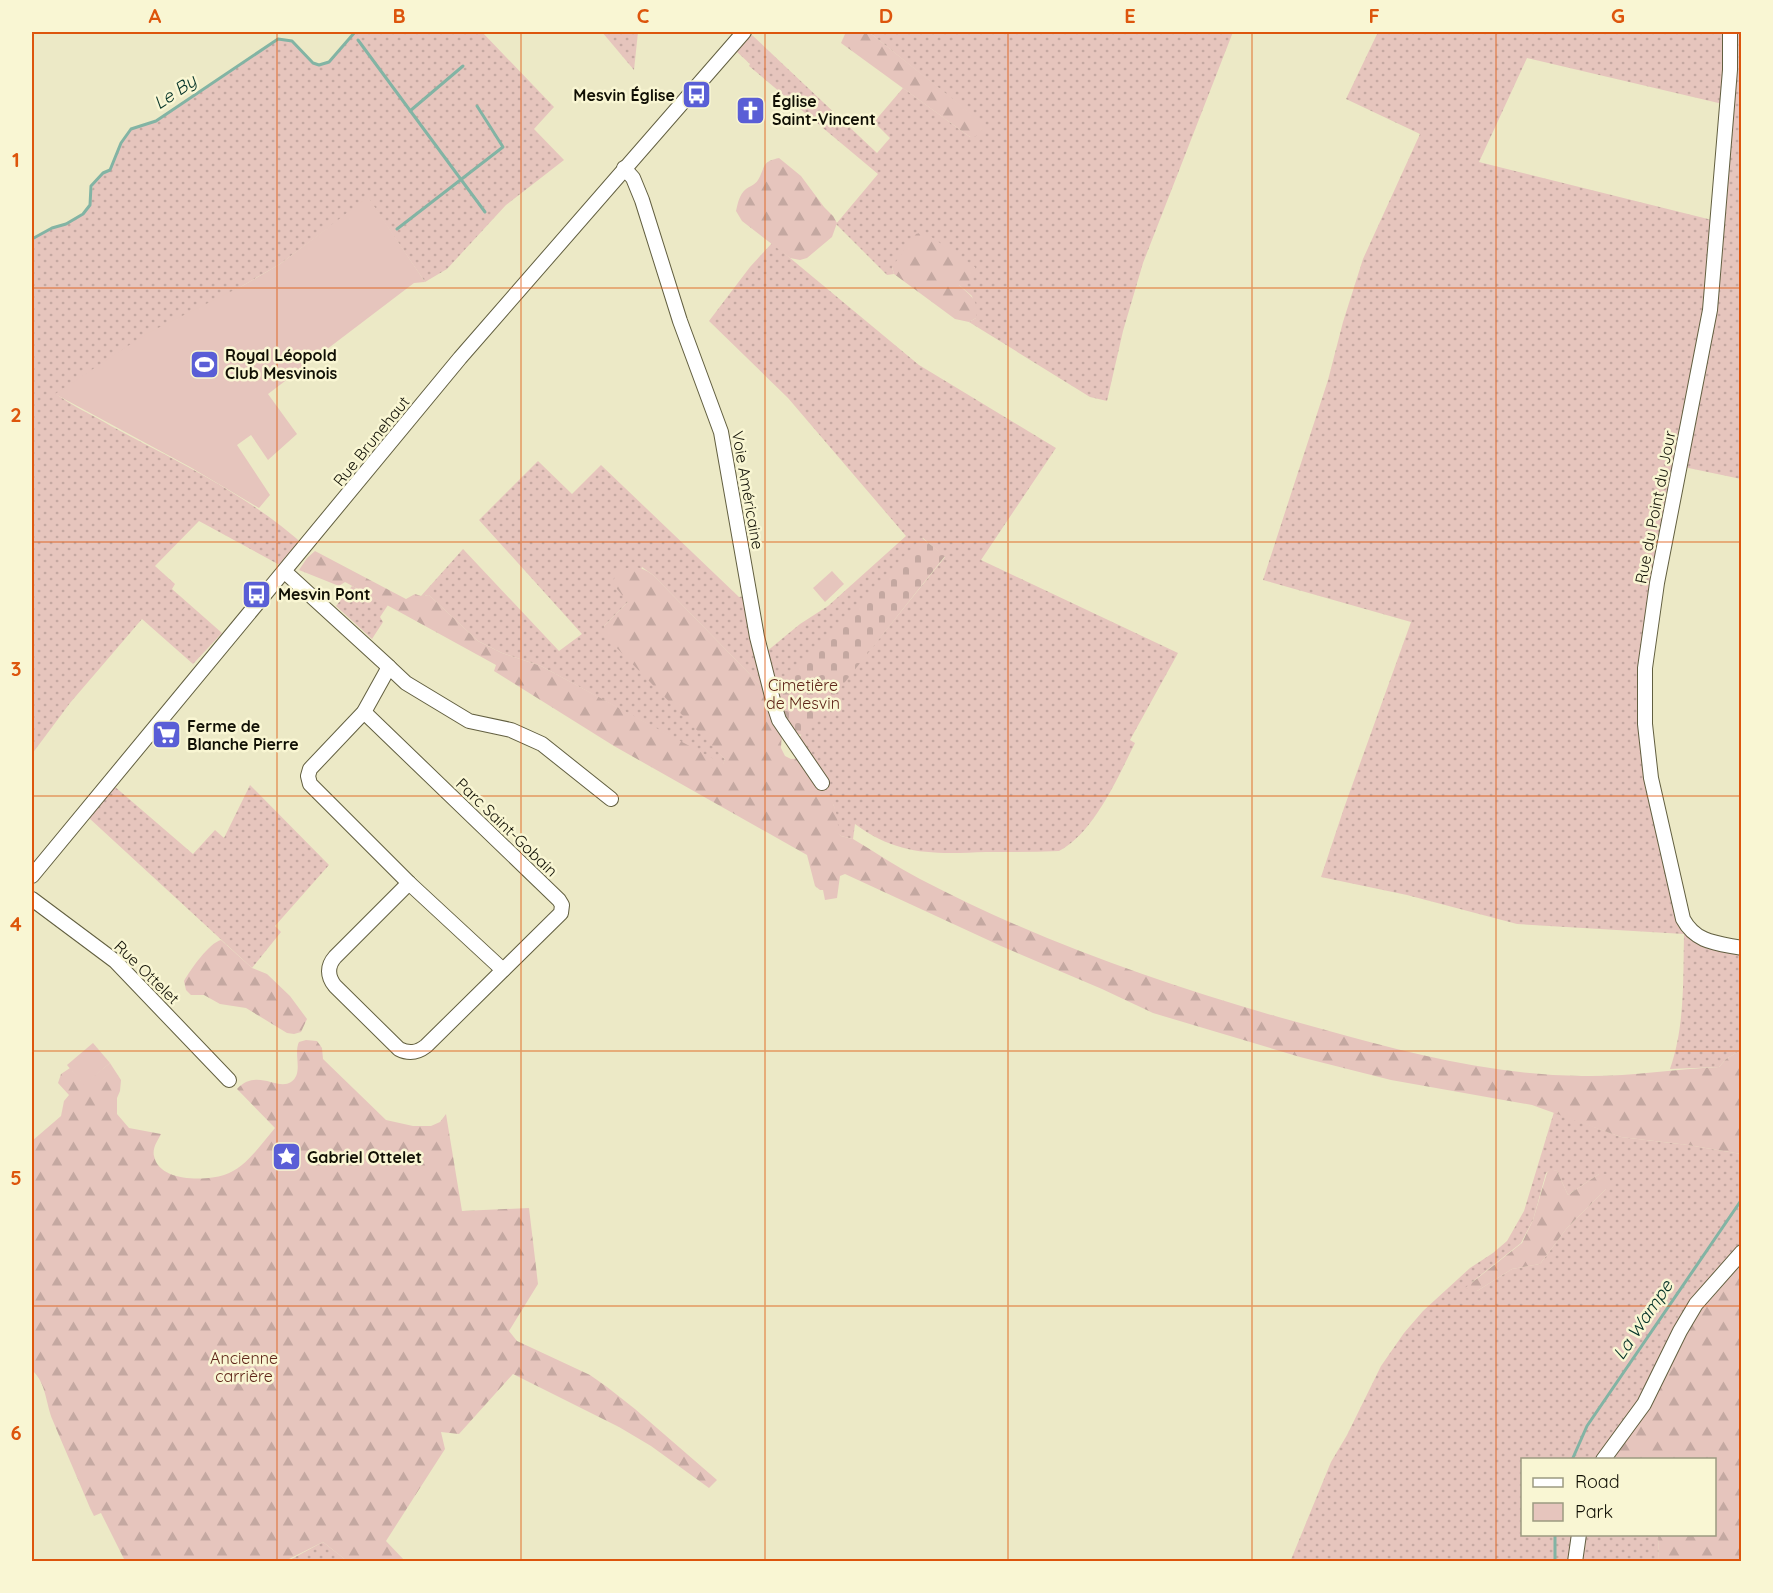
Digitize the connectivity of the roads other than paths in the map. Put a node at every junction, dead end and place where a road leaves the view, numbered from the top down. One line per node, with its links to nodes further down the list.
1 (744, 32): 3 (street, Rue Brunehaut)
2 (1730, 32): 12 (street, Rue du Point du Jour)
3 (624, 168): 4 (street, Rue Brunehaut); 7 (street, Voie Américaine)
4 (285, 572): 5 (street); 9 (street, Rue Brunehaut)
5 (388, 667): 6 (street); 8 (street)
6 (364, 712): 10 (street); 13 (street, Parc Saint-Gobain)
7 (822, 783)
8 (611, 799)
9 (32, 876)
10 (409, 883): 13 (street); 13 (street, Parc Saint-Gobain)
11 (32, 899): 14 (street, Rue Ottelet)
12 (1742, 948)
13 (503, 970)
14 (229, 1080)
15 (1742, 1252): 16 (street)
16 (1604, 1458)
17 (1579, 1536): 18 (street)
18 (1575, 1562)

